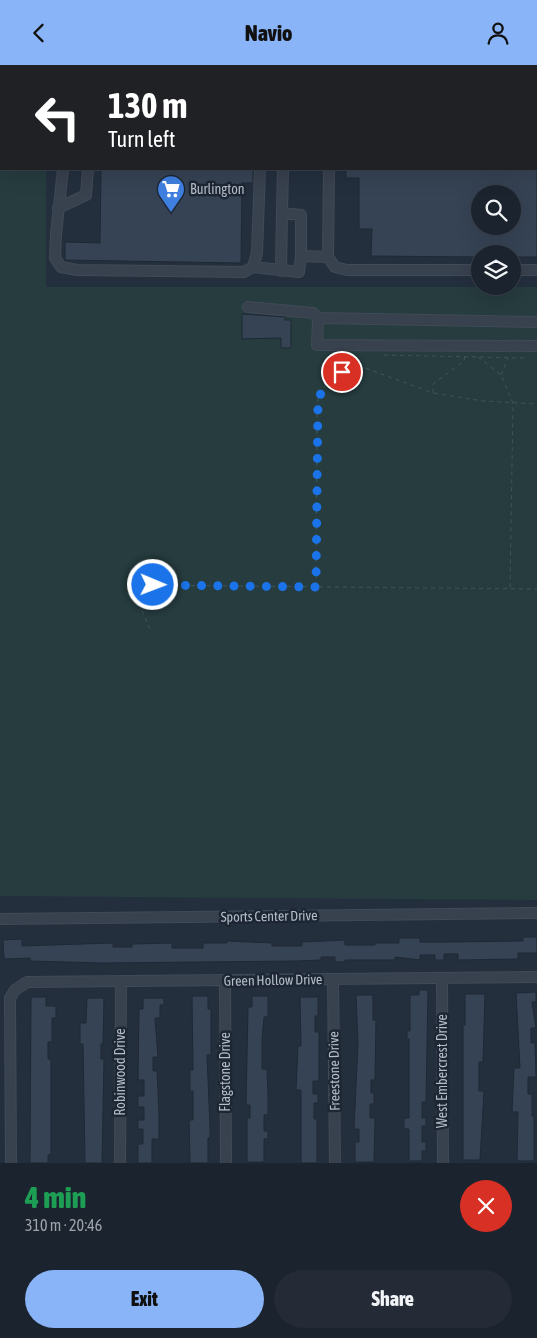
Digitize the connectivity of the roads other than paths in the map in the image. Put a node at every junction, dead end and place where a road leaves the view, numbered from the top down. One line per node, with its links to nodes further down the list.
1 (63, 170): 6 (street)
2 (88, 170): 6 (street)
3 (260, 170): 10 (street)
4 (283, 170): 7 (street)
5 (329, 170): 9 (street)
6 (58, 208): 10 (street)
7 (282, 213): 8 (street); 14 (street)
8 (301, 256): 9 (street); 14 (street)
9 (328, 257): 11 (street)
10 (253, 267): 14 (street)
11 (471, 270)
12 (521, 270): 13 (street)
13 (537, 270)
14 (281, 271)
15 (248, 307): 16 (street)
16 (318, 318): 17 (street); 18 (street)
17 (537, 322)
18 (537, 346)
19 (537, 913): 20 (street, Sports Center Drive)
20 (0, 919)
21 (537, 977): 22 (street, Green Hollow Drive)
22 (442, 978): 23 (street, Green Hollow Drive); 30 (street, West Embercrest Drive)
23 (333, 979): 24 (street, Green Hollow Drive); 29 (street, Freestone Drive)
24 (225, 980): 25 (street, Green Hollow Drive); 28 (street, Flagstone Drive)
25 (121, 981): 26 (street, Green Hollow Drive); 27 (street, Robinwood Drive)
26 (11, 1163)
27 (120, 1163)
28 (226, 1163)
29 (335, 1163)
30 (443, 1163)

